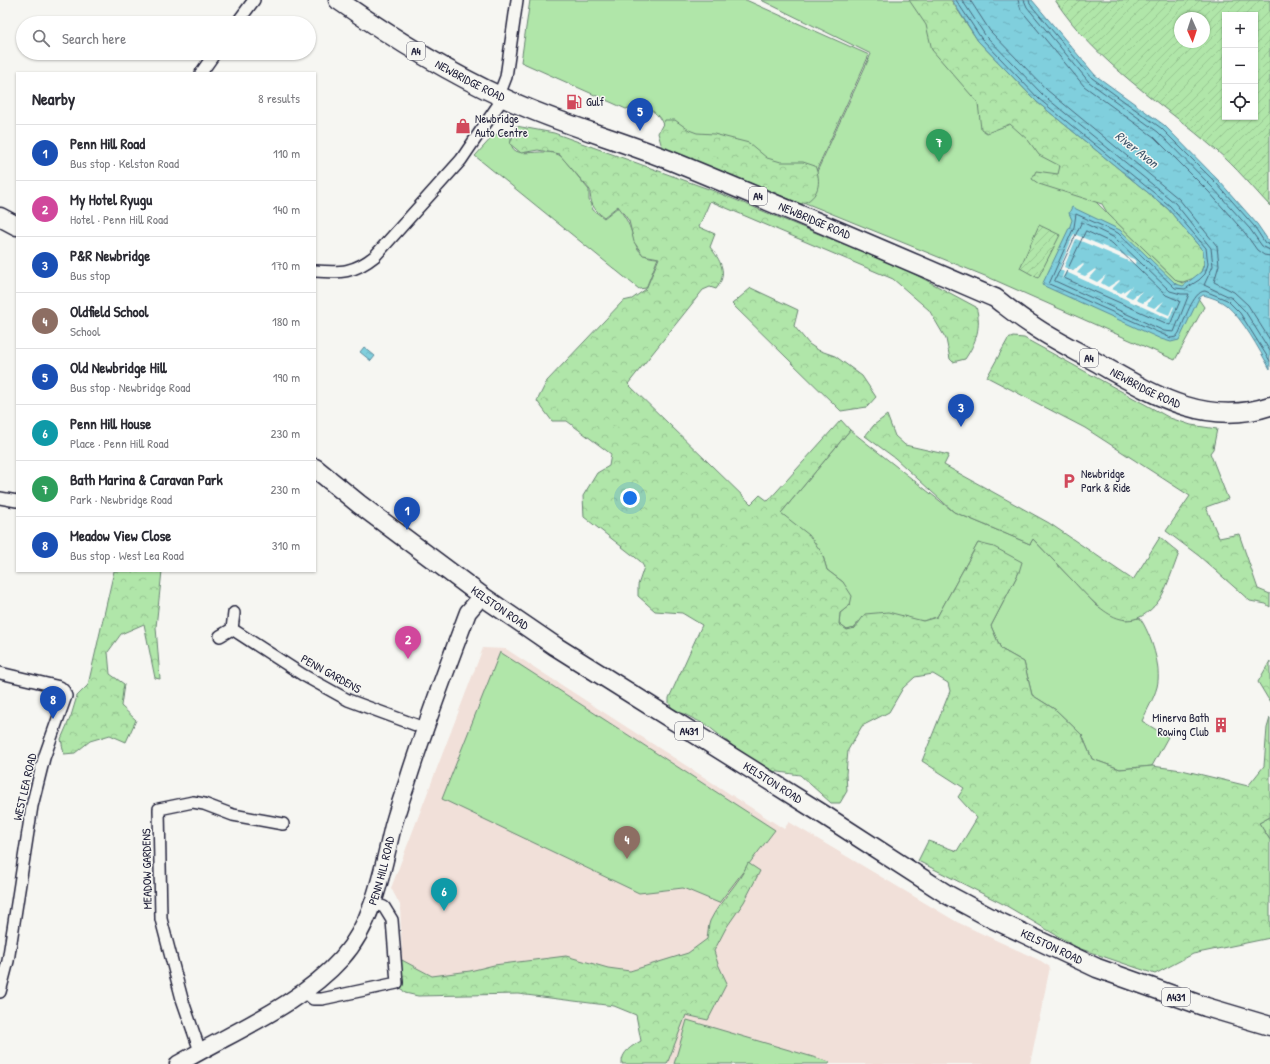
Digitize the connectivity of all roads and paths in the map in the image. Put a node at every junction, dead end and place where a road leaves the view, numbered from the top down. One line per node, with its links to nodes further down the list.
1 (254, 0): 4 (street)
2 (338, 0): 7 (main road, NEWBRIDGE ROAD / A4)
3 (517, 0): 7 (street)
4 (242, 16)
5 (210, 60): 6 (street)
6 (202, 72)
7 (501, 97): 10 (street); 11 (main road, NEWBRIDGE ROAD / A4)
8 (0, 217): 9 (main road)
9 (16, 225)
10 (316, 271)
11 (1270, 406)
12 (316, 469): 15 (main road, KELSTON ROAD / A431)
13 (0, 498): 14 (street)
14 (16, 502)
15 (482, 596): 20 (street, PENN HILL ROAD); 25 (main road, KELSTON ROAD / A431)
16 (234, 612): 17 (street)
17 (232, 629): 18 (street); 20 (street, PENN GARDENS)
18 (220, 636)
19 (0, 673): 23 (street, WEST LEA ROAD)
20 (424, 728): 22 (street, PENN HILL ROAD)
21 (283, 824): 26 (street, MEADOW GARDENS)
22 (373, 903): 24 (street, PENN HILL ROAD); 24 (street)
23 (0, 992)
24 (305, 992): 26 (street, PENN HILL ROAD)
25 (1270, 1026)
26 (200, 1051): 27 (street, PENN HILL ROAD)
27 (178, 1064)

